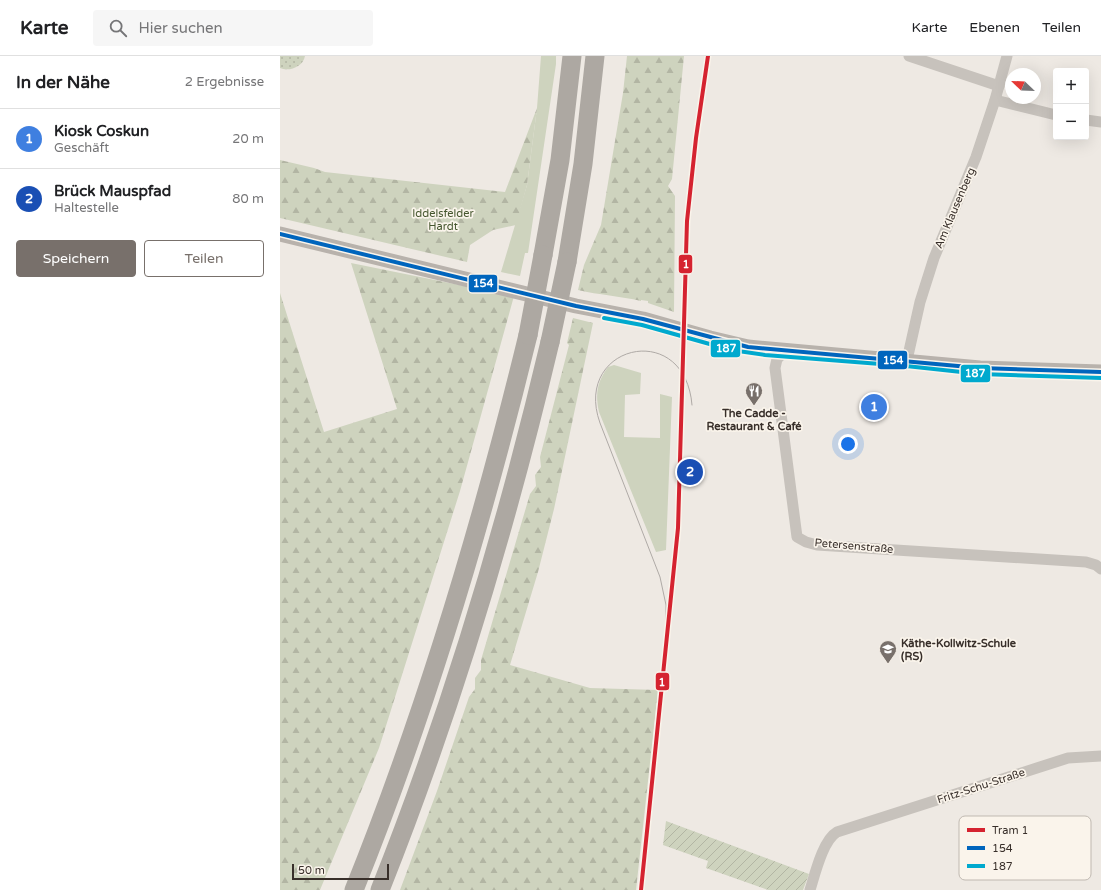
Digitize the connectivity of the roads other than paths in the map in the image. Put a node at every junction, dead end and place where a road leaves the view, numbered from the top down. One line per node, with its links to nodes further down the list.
1 (572, 56): 16 (highway, bridge)
2 (595, 56): 17 (highway, bridge)
3 (909, 56): 5 (street)
4 (1007, 56): 5 (street, Am Klausenberg)
5 (999, 86): 6 (street, Am Klausenberg)
6 (995, 100): 7 (street); 12 (street, Am Klausenberg)
7 (1053, 114)
8 (1089, 120): 9 (street)
9 (1101, 122)
10 (280, 234): 11 (main road)
11 (785, 351): 12 (main road); 14 (street, Petersenstraße)
12 (907, 360): 13 (main road)
13 (1101, 372)
14 (1101, 569)
15 (1101, 756): 18 (street, Fritz-Schu-Straße)
16 (354, 890)
17 (380, 890)
18 (810, 890)

